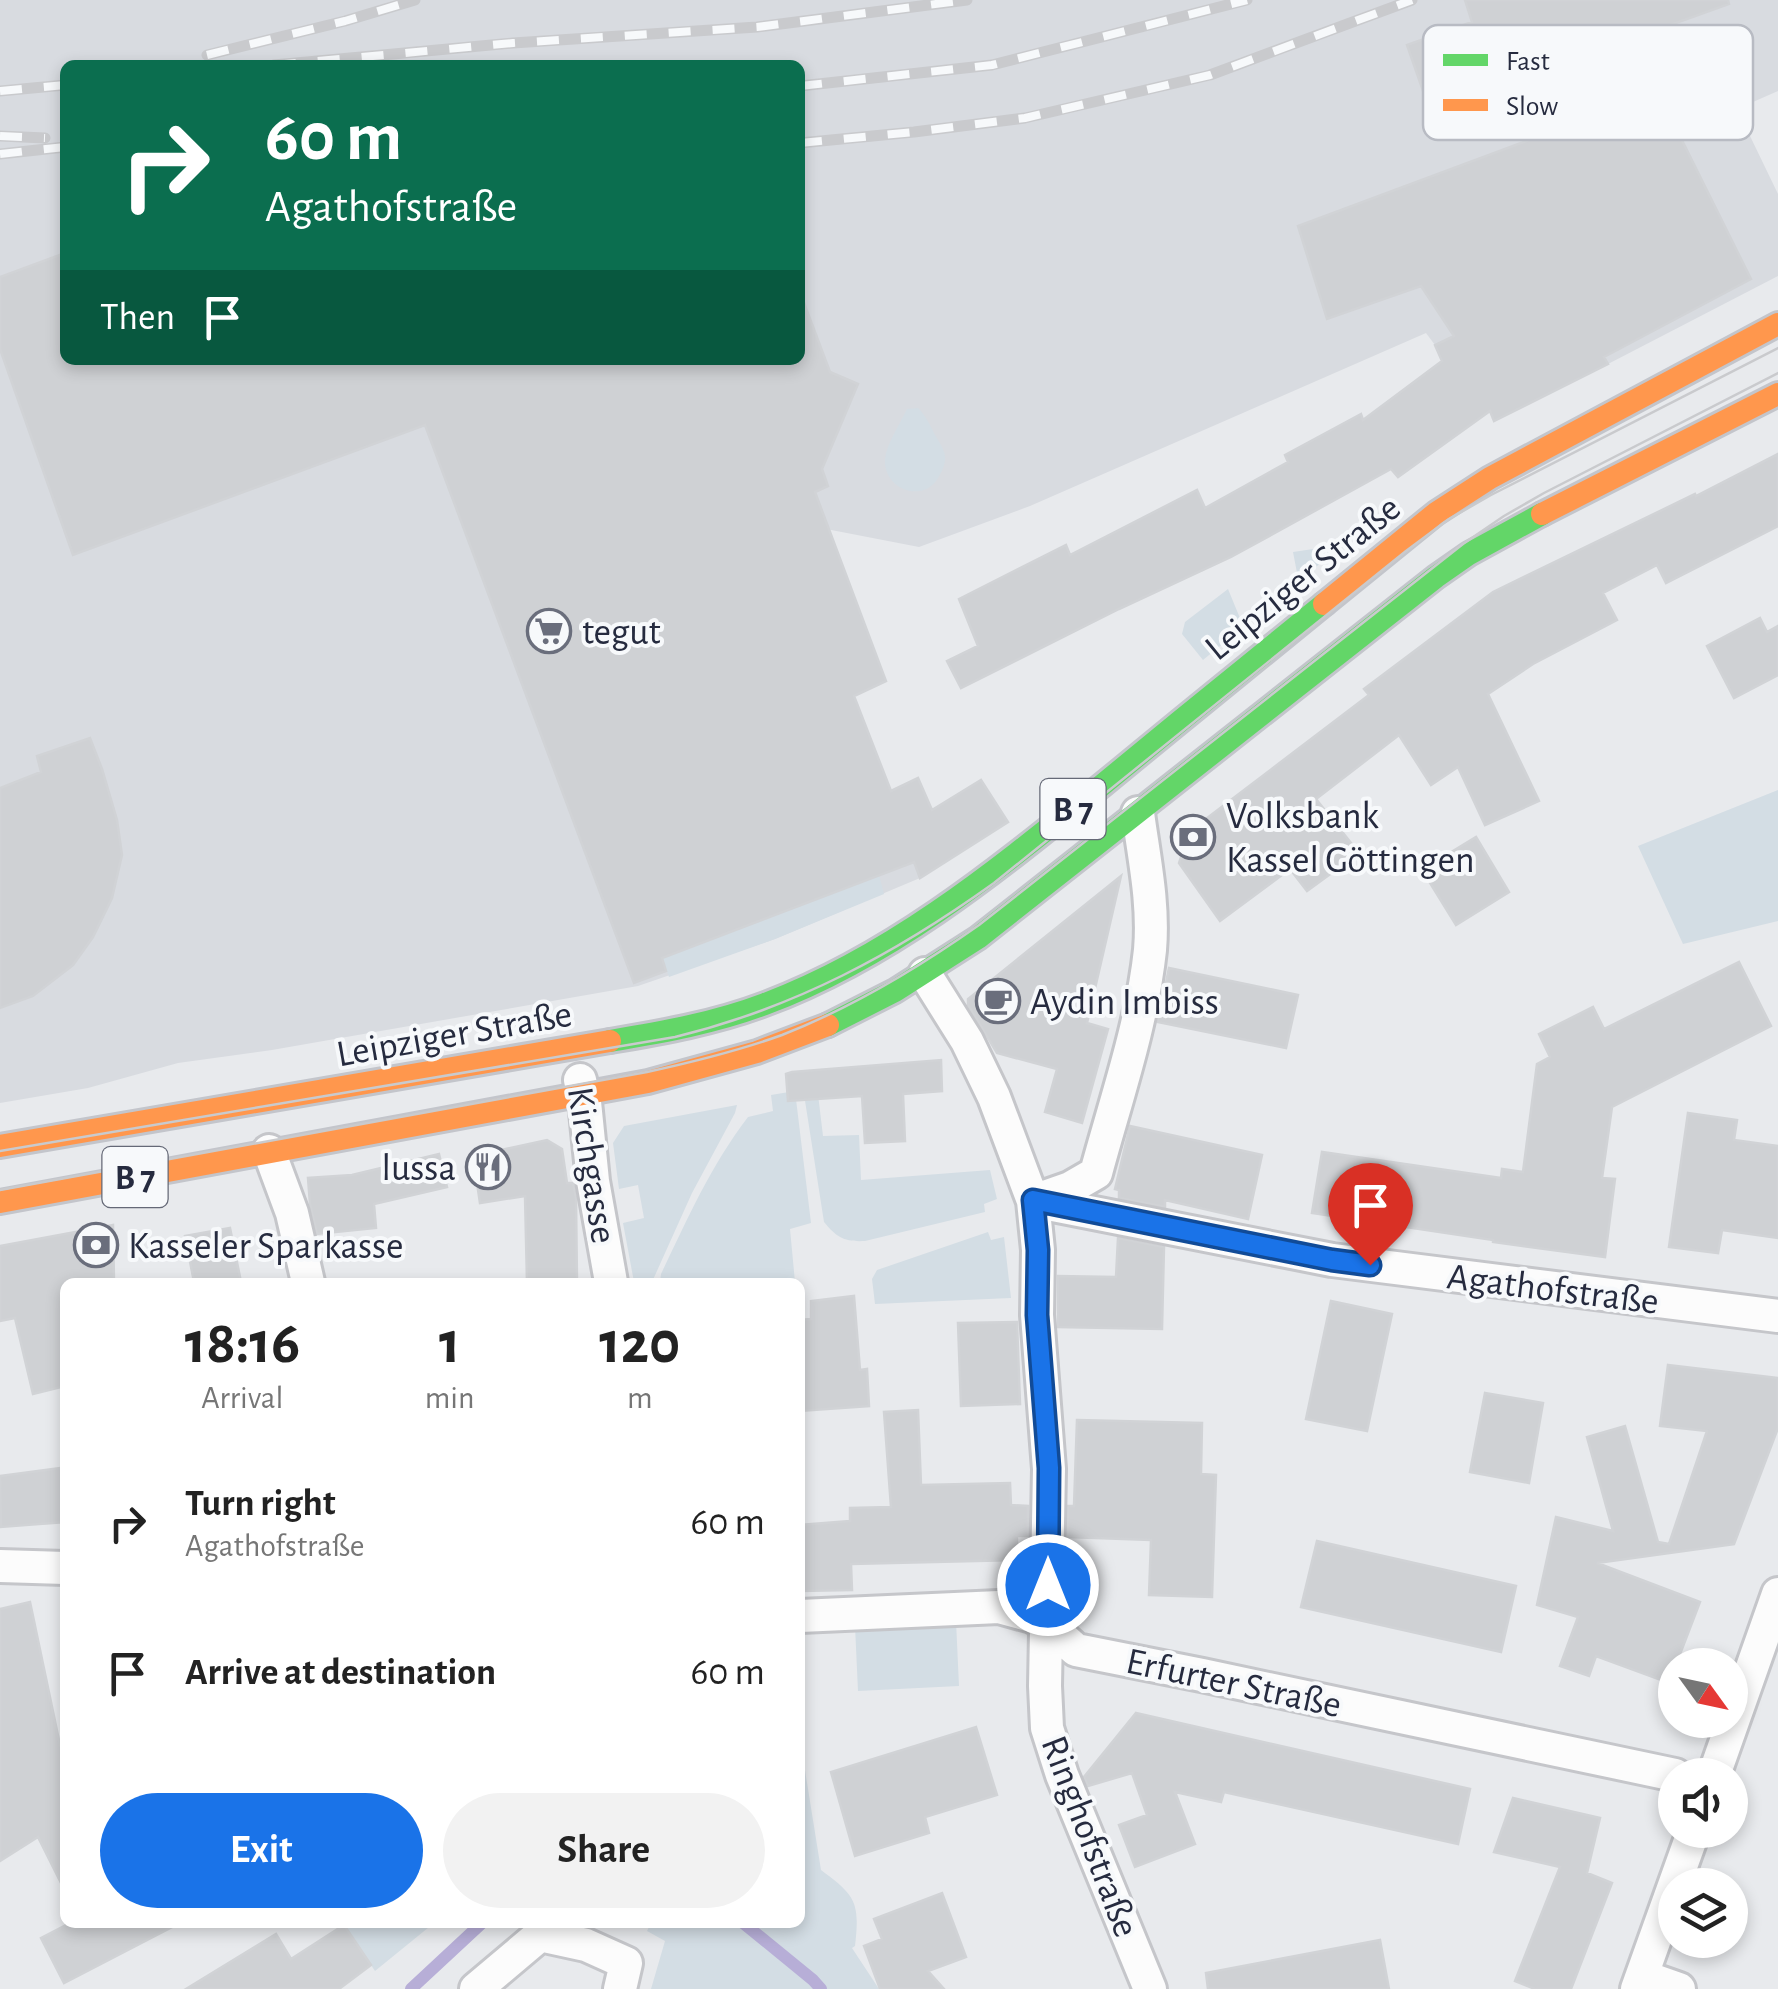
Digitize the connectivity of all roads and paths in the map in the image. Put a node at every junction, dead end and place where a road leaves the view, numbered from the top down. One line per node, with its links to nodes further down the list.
1 (1778, 324): 4 (main road, Leipziger Straße / B 7)
2 (1778, 394): 3 (main road, B 7)
3 (1138, 812): 5 (main road, B 7); 10 (street)
4 (902, 933): 5 (main road); 6 (main road, Leipziger Straße / B 7)
5 (925, 974): 7 (main road, B 7); 10 (street, Ringhofstraße)
6 (575, 1047): 7 (street, Kirchgasse); 8 (main road, Leipziger Straße / B 7)
7 (582, 1094): 9 (main road, B 7); 13 (street, Kirchgasse)
8 (0, 1146)
9 (269, 1151): 11 (main road, B 7); 12 (street)
10 (1033, 1200): 14 (street, Agathofstraße); 19 (street, Ringhofstraße)
11 (0, 1202)
12 (307, 1278)
13 (610, 1278)
14 (1778, 1316)
15 (0, 1566): 16 (street)
16 (60, 1568)
17 (1778, 1594): 20 (street)
18 (805, 1616): 19 (street, Erfurter Straße)
19 (1040, 1620): 21 (street, Erfurter Straße); 26 (street, Ringhofstraße)
20 (1720, 1758)
21 (1658, 1771)
22 (1688, 1848): 23 (street)
23 (1640, 1982): 27 (street)
24 (476, 1989): 25 (street)
25 (620, 1989)
26 (1150, 1989)
27 (1679, 1989)

